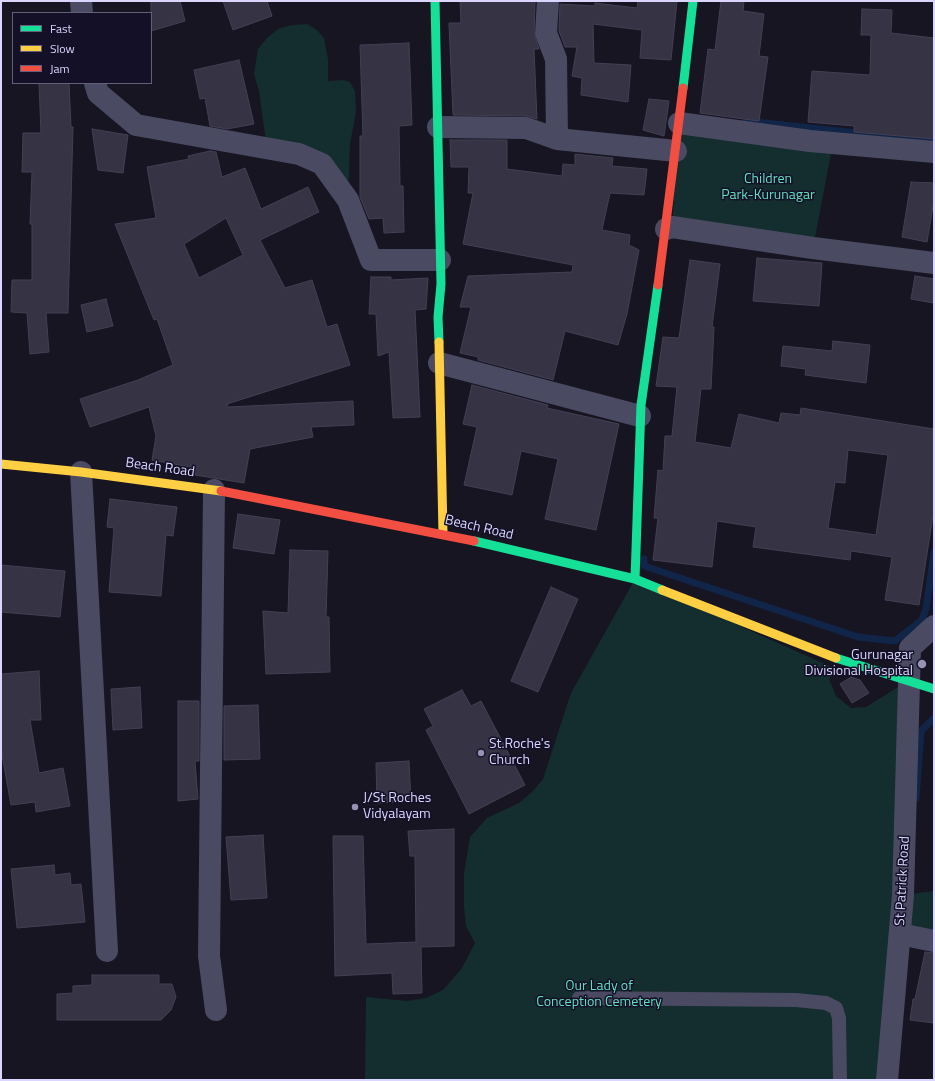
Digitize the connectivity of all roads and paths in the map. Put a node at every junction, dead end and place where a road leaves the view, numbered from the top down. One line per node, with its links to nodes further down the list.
1 (81, 1): 5 (street)
2 (435, 1): 8 (street)
3 (548, 1): 9 (street)
4 (693, 1): 7 (street)
5 (82, 12)
6 (95, 84): 13 (street)
7 (679, 123): 10 (street); 11 (street)
8 (438, 126): 9 (street); 13 (street)
9 (557, 139): 10 (street)
10 (676, 150): 12 (street)
11 (934, 152)
12 (666, 229): 14 (street); 16 (street)
13 (440, 260): 15 (street)
14 (934, 263)
15 (438, 363): 16 (street); 20 (street)
16 (640, 416): 21 (street)
17 (1, 464): 18 (street, Beach Road)
18 (81, 472): 19 (street, Beach Road); 27 (street)
19 (214, 490): 20 (street, Beach Road); 29 (street)
20 (443, 534): 21 (street, Beach Road)
21 (635, 579): 23 (street, Beach Road)
22 (934, 626): 23 (street, St Patrick Road)
23 (908, 680): 24 (street, Beach Road); 25 (street, St Patrick Road)
24 (934, 689)
25 (900, 934): 26 (street); 31 (street, St Patrick Road)
26 (934, 941)
27 (107, 951)
28 (579, 998): 30 (lane)
29 (216, 1010)
30 (840, 1080)
31 (887, 1080)

